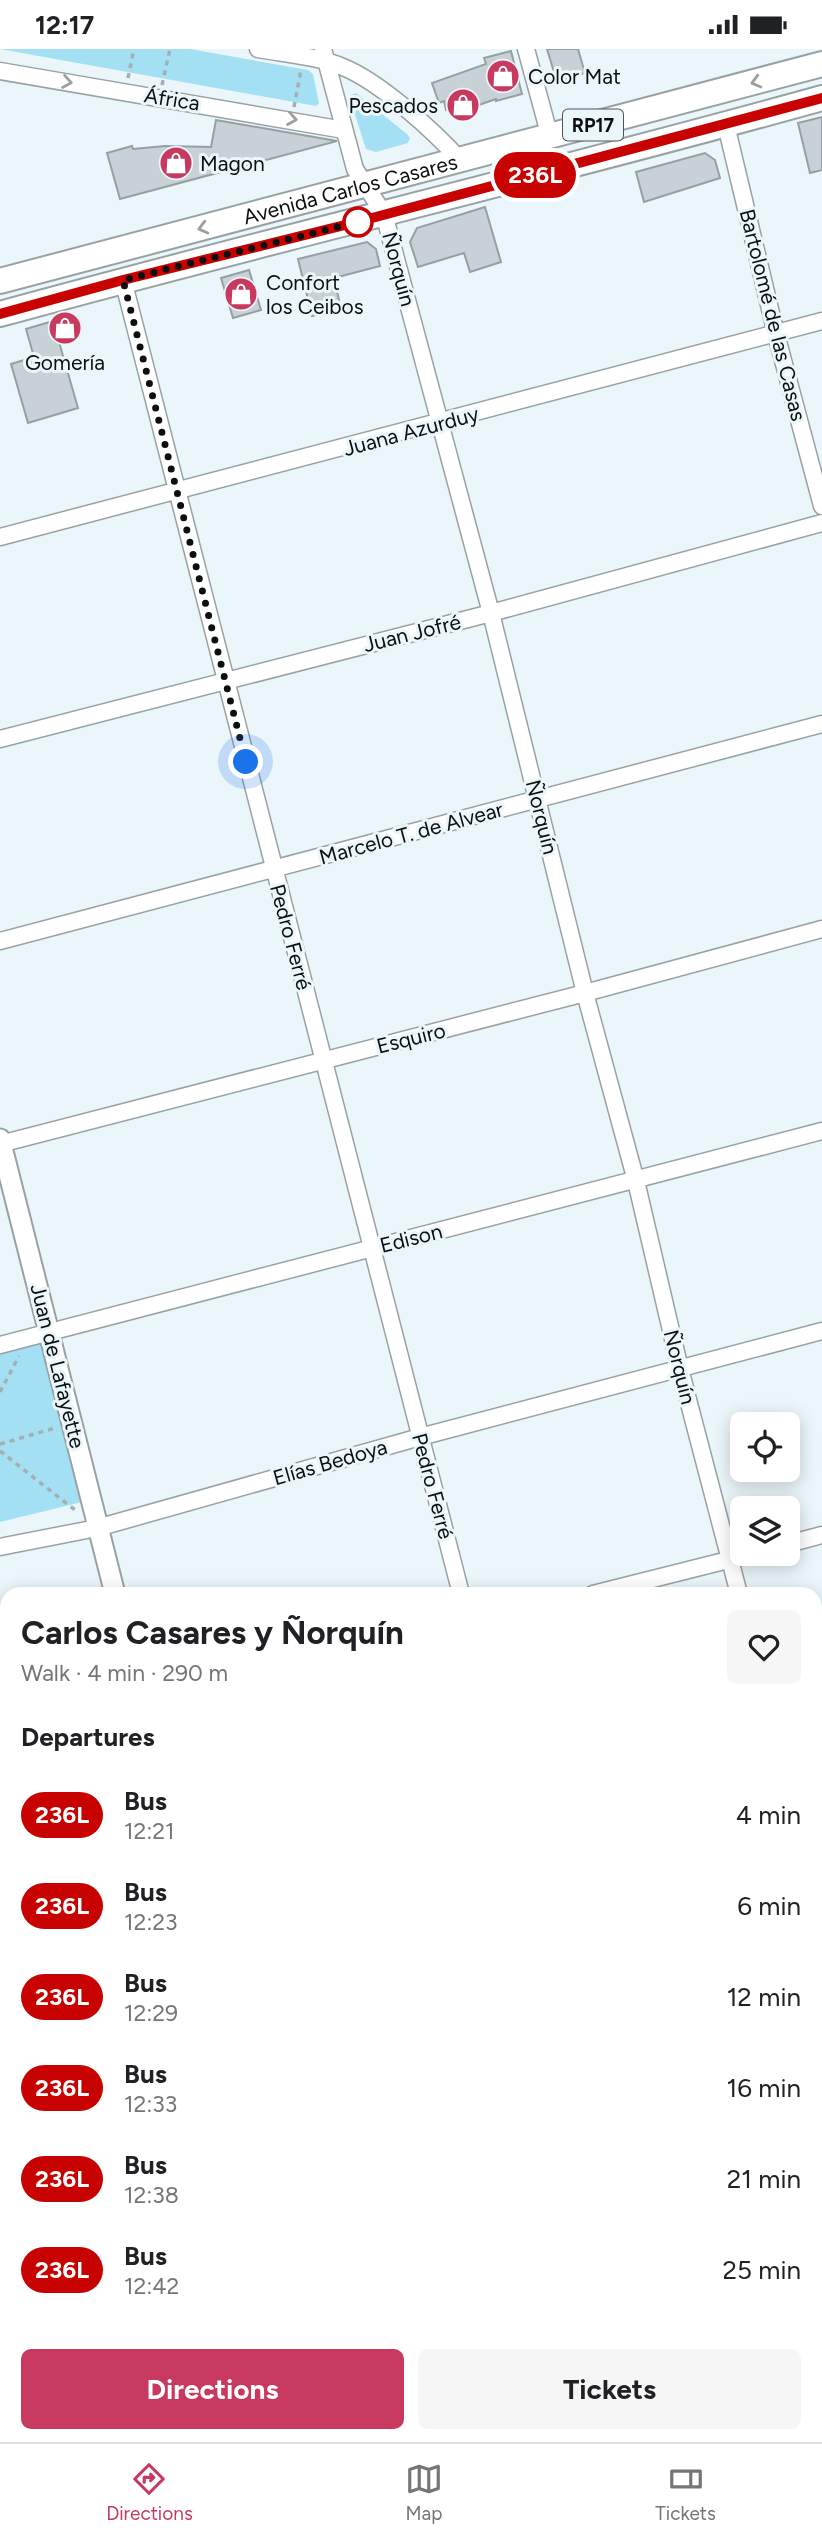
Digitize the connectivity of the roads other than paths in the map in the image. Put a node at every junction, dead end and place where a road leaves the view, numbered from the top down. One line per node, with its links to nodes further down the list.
1 (258, 49): 3 (street)
2 (526, 49): 9 (street)
3 (325, 55): 8 (street, Ñorquín); 10 (street)
4 (822, 64): 9 (main road, Avenida Carlos Casares / RP17, one-way to 9)
5 (0, 71): 8 (street, África, one-way to 8)
6 (822, 98): 7 (main road, Avenida Carlos Casares / RP17)
7 (726, 125): 12 (main road, Avenida Carlos Casares / RP17); 17 (street, Bartolomé de las Casas)
8 (344, 130): 11 (street, Ñorquín)
9 (550, 137): 10 (main road, Avenida Carlos Casares / RP17)
10 (461, 161): 11 (main road, Avenida Carlos Casares / RP17)
11 (364, 186): 12 (street, Ñorquín); 14 (main road, Avenida Carlos Casares / RP17, one-way to 14)
12 (384, 214): 13 (main road, Avenida Carlos Casares / RP17); 18 (street, Ñorquín)
13 (123, 280): 15 (main road, Avenida Carlos Casares / RP17); 19 (street, Pedro Ferré)
14 (0, 281)
15 (0, 314)
16 (822, 321): 17 (street, Juana Azurduy)
17 (776, 334): 18 (street, Juana Azurduy); 20 (street, Bartolomé de las Casas)
18 (440, 423): 19 (street, Juana Azurduy); 23 (street, Ñorquín)
19 (176, 491): 22 (street, Juana Azurduy); 24 (street, Pedro Ferré)
20 (822, 506)
21 (822, 523): 23 (street, Juan Jofré)
22 (0, 537)
23 (491, 613): 24 (street, Juan Jofré); 27 (street, Ñorquín)
24 (226, 681): 26 (street, Juan Jofré); 28 (street, Pedro Ferré)
25 (822, 723): 27 (street, Marcelo T. de Alvear)
26 (0, 739)
27 (538, 800): 28 (street, Marcelo T. de Alvear); 31 (street, Ñorquín)
28 (273, 869): 30 (street, Marcelo T. de Alvear); 32 (street, Pedro Ferré)
29 (822, 929): 31 (street, Esquiro)
30 (0, 941)
31 (585, 993): 32 (street, Esquiro); 35 (street, Ñorquín)
32 (323, 1061): 34 (street, Esquiro); 36 (street, Pedro Ferré)
33 (822, 1131): 35 (street, Edison)
34 (0, 1142): 38 (street, Juan de Lafayette)
35 (636, 1181): 36 (street, Edison); 40 (street, Ñorquín)
36 (373, 1248): 38 (street, Edison); 41 (street, Pedro Ferré)
37 (822, 1331): 40 (street, Elías Bedoya)
38 (40, 1333): 39 (street, Edison); 42 (street, Juan de Lafayette)
39 (0, 1345)
40 (681, 1370): 41 (street, Elías Bedoya); 46 (street, Ñorquín)
41 (420, 1437): 42 (street, Elías Bedoya); 49 (street, Pedro Ferré)
42 (97, 1528): 45 (street, Elías Bedoya); 48 (street, Juan de Lafayette)
43 (822, 1535): 44 (street)
44 (800, 1541)
45 (0, 1547)
46 (730, 1560): 50 (street)
47 (732, 1566): 51 (street, Ñorquín)
48 (113, 1587)
49 (459, 1587)
50 (621, 1587)
51 (737, 1587)

